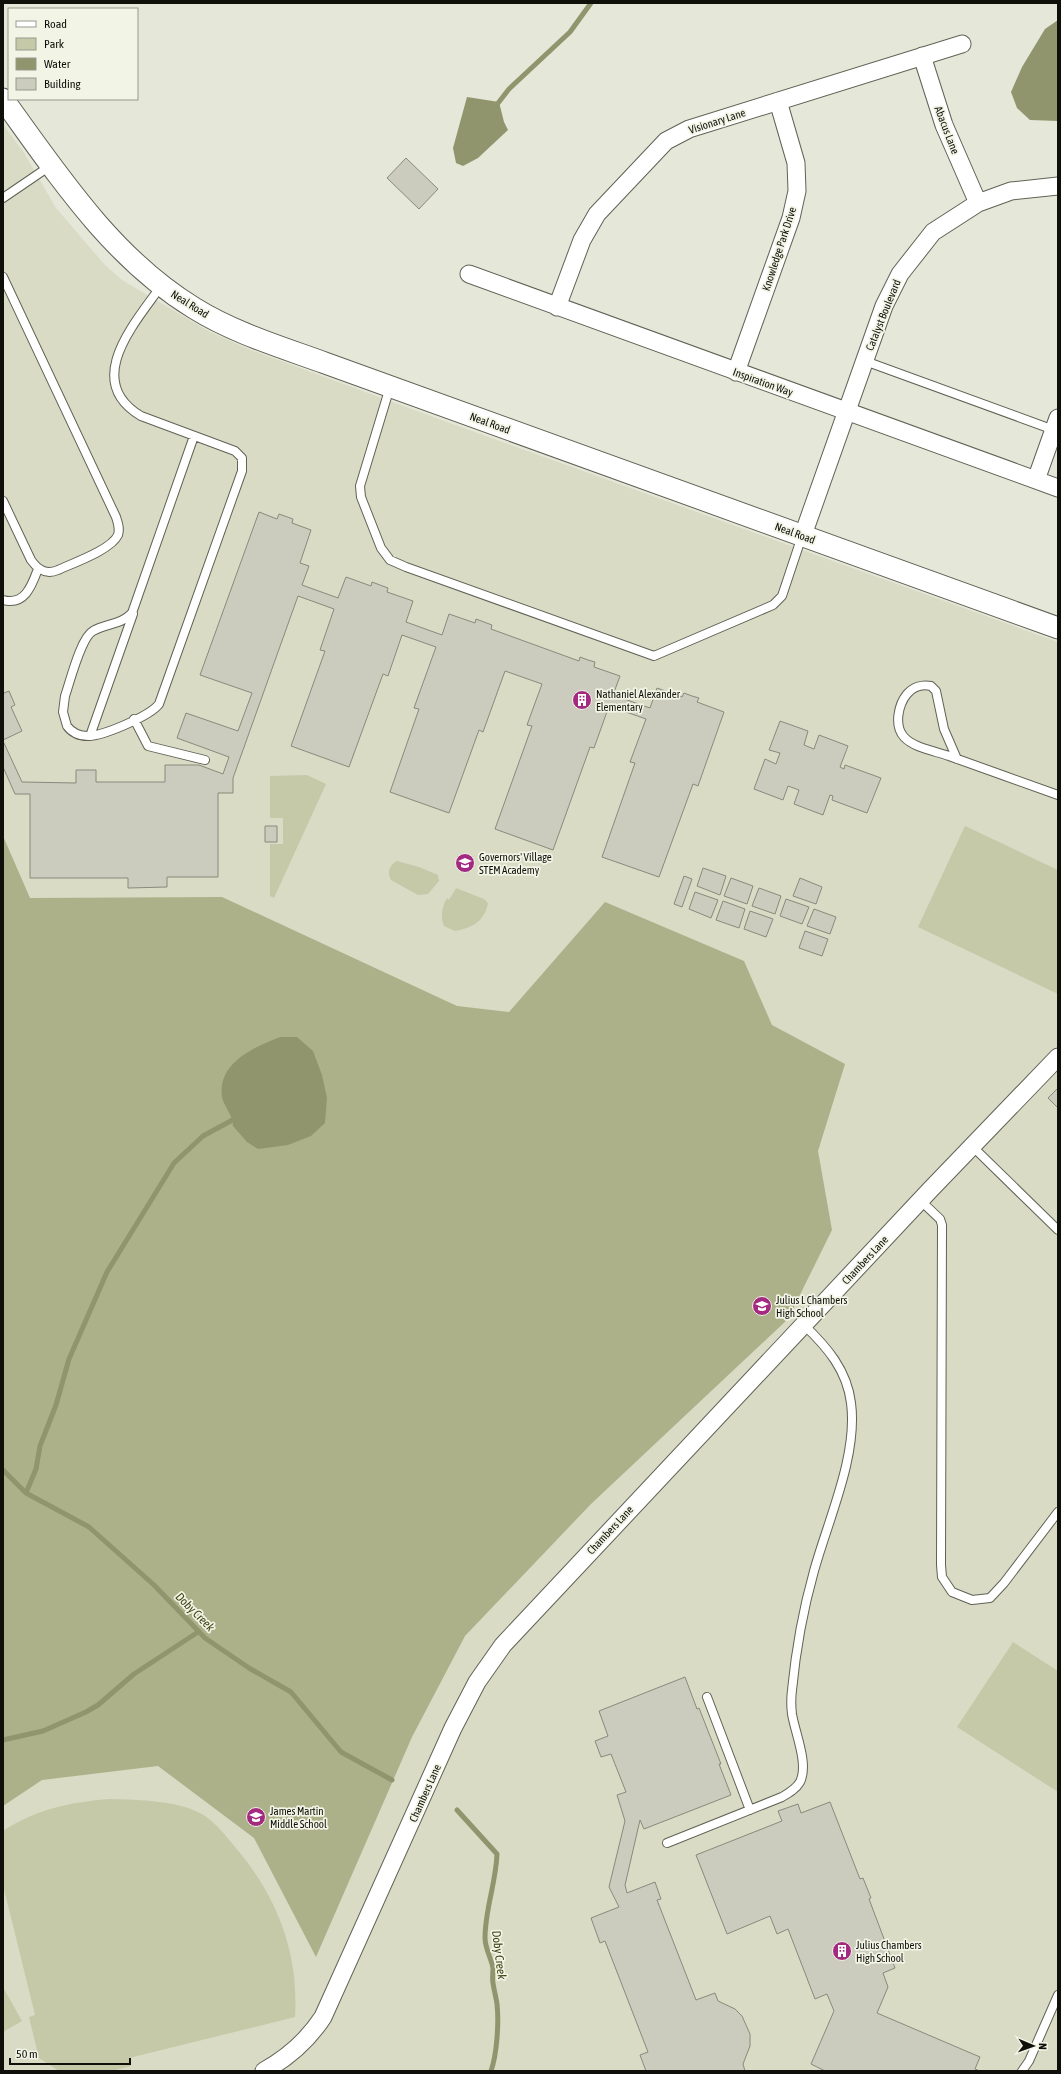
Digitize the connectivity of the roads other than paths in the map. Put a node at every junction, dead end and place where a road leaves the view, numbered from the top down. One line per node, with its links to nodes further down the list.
1 (962, 44): 2 (street, Visionary Lane)
2 (922, 56): 4 (street, Visionary Lane); 8 (street, Abacus Lane)
3 (3, 99): 5 (street, Neal Road)
4 (778, 101): 12 (street, Visionary Lane); 14 (street, Knowledge Park Drive)
5 (51, 165): 7 (lane); 11 (street, Neal Road)
6 (1058, 186): 8 (street, Catalyst Boulevard)
7 (3, 198)
8 (978, 203): 13 (street, Catalyst Boulevard)
9 (468, 274): 12 (street, Inspiration Way)
10 (3, 278): 23 (lane)
11 (161, 285): 15 (street, Neal Road); 18 (lane)
12 (557, 307): 14 (street, Inspiration Way)
13 (864, 361): 16 (street, Catalyst Boulevard); 17 (lane)
14 (736, 372): 16 (street, Inspiration Way)
15 (390, 387): 22 (street, Neal Road); 22 (lane)
16 (846, 412): 19 (street, Inspiration Way); 22 (street, Catalyst Boulevard)
17 (1056, 424): 19 (street)
18 (194, 436): 25 (lane); 27 (lane)
19 (1036, 480): 20 (street, Inspiration Way)
20 (1058, 488)
21 (3, 501): 23 (lane)
22 (803, 535): 26 (street, Neal Road)
23 (38, 569): 24 (lane)
24 (3, 600)
25 (135, 605): 28 (lane); 28 (lane)
26 (1058, 628)
27 (134, 720): 28 (lane); 30 (lane)
28 (90, 736)
29 (957, 759): 29 (lane); 31 (lane)
30 (205, 760)
31 (1058, 795)
32 (1058, 1057): 33 (street, Chambers Lane)
33 (972, 1146): 34 (street, Chambers Lane); 35 (lane)
34 (920, 1200): 36 (street, Chambers Lane); 37 (lane)
35 (1058, 1230)
36 (804, 1325): 39 (lane); 42 (street, Chambers Lane)
37 (1058, 1512)
38 (707, 1697): 39 (lane)
39 (750, 1810): 40 (lane)
40 (667, 1843)
41 (1058, 1995): 43 (lane)
42 (264, 2071)
43 (1022, 2071)

